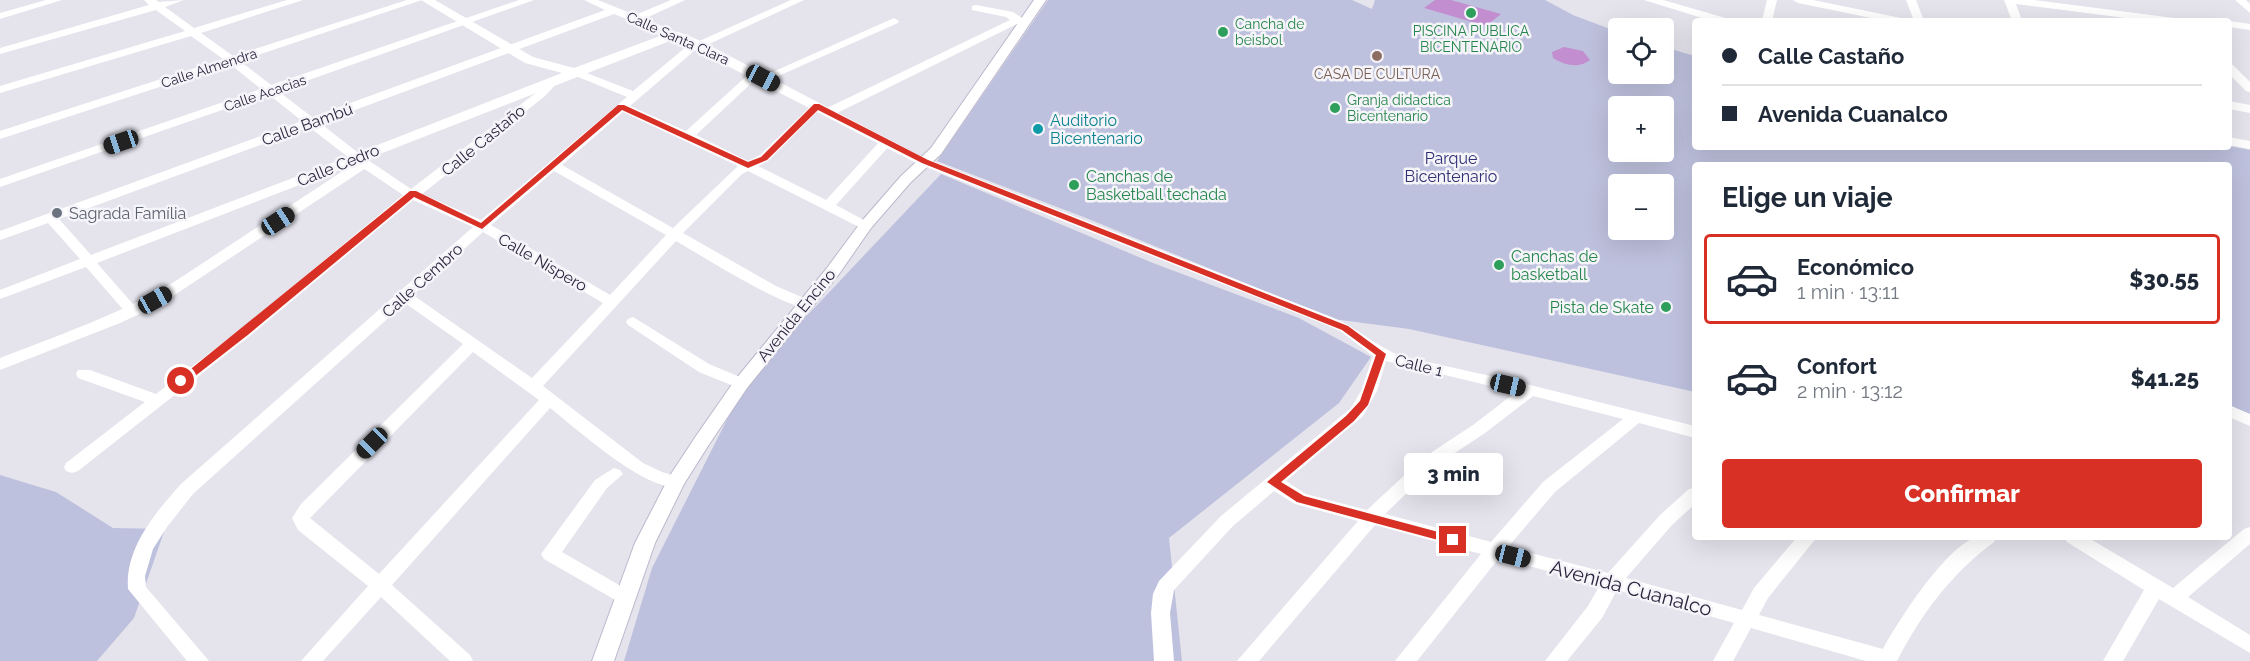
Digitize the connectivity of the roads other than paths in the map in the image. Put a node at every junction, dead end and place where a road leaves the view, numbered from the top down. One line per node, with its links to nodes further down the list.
1 (57, 0): 22 (street)
2 (178, 0): 18 (street)
3 (298, 0): 37 (street)
4 (417, 0): 42 (street, Calle Almendra)
5 (427, 0): 33 (street)
6 (529, 0): 33 (street, Calle Acacias)
7 (680, 0): 31 (street)
8 (1040, 0): 34 (street, Avenida Encino)
9 (1650, 0): 25 (street)
10 (1772, 0): 26 (street)
11 (1798, 0): 27 (street)
12 (1911, 0): 28 (street)
13 (2009, 0): 24 (street); 29 (street)
14 (2094, 0): 24 (street)
15 (2240, 0): 21 (street)
16 (0, 1): 22 (street)
17 (793, 1): 39 (street, Calle Cembro)
18 (154, 3): 37 (street, Calle Níspero); 41 (street)
19 (602, 4): 31 (street, Calle Santa Clara); 40 (street, Calle Bambú)
20 (976, 8): 34 (street)
21 (2250, 10)
22 (17, 11): 23 (street)
23 (0, 16)
24 (2104, 16): 30 (street)
25 (1714, 18)
26 (1768, 18)
27 (1886, 18)
28 (1918, 18)
29 (2016, 18)
30 (2132, 18)
31 (634, 19): 38 (street, Calle Santa Clara)
32 (894, 21): 45 (street)
33 (464, 22): 40 (street); 49 (street, Calle Acacias)
34 (1021, 22): 53 (street); 62 (street, Avenida Encino)
35 (2232, 24): 36 (street)
36 (2250, 27)
37 (194, 32): 42 (street, Calle Níspero); 48 (street)
38 (675, 35): 39 (street, Calle Santa Clara); 44 (street, Calle Cedro)
39 (699, 45): 45 (street, Calle Santa Clara); 50 (street, Calle Cembro)
40 (509, 49): 44 (street); 55 (street, Calle Bambú)
41 (0, 51)
42 (232, 60): 49 (street, Calle Níspero); 56 (street, Calle Almendra)
43 (2232, 71): 47 (street)
44 (575, 72): 46 (street, Calle Cedro); 50 (street)
45 (759, 76): 53 (street, Calle Santa Clara); 57 (street)
46 (554, 80): 61 (street, Calle Cedro); 66 (street, Calle Castaño)
47 (2250, 88)
48 (0, 90)
49 (272, 91): 55 (street, Calle Níspero); 65 (street, Calle Acacias)
50 (635, 96): 52 (street, Calle Cembro)
51 (2232, 106): 54 (street)
52 (621, 107): 57 (street); 63 (street, Calle Cembro)
53 (823, 109): 58 (street, Calle Santa Clara); 64 (street)
54 (2250, 109)
55 (312, 123): 61 (street, Calle Níspero); 68 (street, Calle Bambú)
56 (0, 135)
57 (688, 136): 64 (street)
58 (886, 142): 62 (street, Calle Santa Clara); 67 (street)
59 (2232, 142): 60 (street)
60 (2250, 145)
61 (361, 160): 66 (street, Calle Níspero); 73 (street, Calle Cedro); 78 (street)
62 (925, 162): 69 (street, Avenida Encino); 81 (street, Calle 1)
63 (553, 165): 70 (street, Calle Cembro); 71 (street)
64 (748, 165): 67 (street); 71 (street)
65 (0, 183)
66 (413, 193): 70 (street, Calle Níspero); 87 (street, Calle Castaño)
67 (827, 206): 69 (street)
68 (51, 218): 72 (street, Calle Bambú); 73 (street)
69 (866, 225): 77 (street, Avenida Encino)
70 (482, 226): 75 (street, Calle Cembro); 76 (street, Calle Níspero)
71 (676, 233): 76 (street); 77 (street)
72 (0, 236)
73 (89, 262): 74 (street, Calle Cedro); 78 (street)
74 (0, 295)
75 (405, 296): 80 (street); 112 (street, Calle Cembro)
76 (612, 302): 85 (street)
77 (806, 304): 84 (street, Avenida Encino)
78 (132, 311): 82 (street)
79 (633, 322): 84 (street)
80 (471, 345): 85 (street); 105 (street)
81 (1381, 354): 86 (street, Calle 1); 96 (street)
82 (0, 364)
83 (84, 374): 87 (street)
84 (741, 384): 95 (street, Avenida Encino)
85 (533, 387): 88 (street)
86 (1530, 390): 90 (street, Calle 1); 98 (street)
87 (157, 400): 93 (street, Calle Castaño)
88 (548, 400): 95 (street); 105 (street)
89 (2232, 412): 91 (street)
90 (1636, 417): 92 (street, Calle 1); 103 (street)
91 (2250, 420)
92 (1692, 431)
93 (72, 467)
94 (614, 474): 107 (street)
95 (676, 482): 107 (street, Avenida Encino)
96 (1273, 482): 98 (street, Avenida Cuanalco); 116 (street)
97 (1692, 498): 104 (street)
98 (1372, 516): 103 (street, Avenida Cuanalco); 117 (street)
99 (2250, 534): 108 (street)
100 (1805, 540): 109 (street)
101 (1983, 540): 111 (street)
102 (2078, 540): 106 (street)
103 (1493, 552): 104 (street, Avenida Cuanalco); 118 (street)
104 (1612, 581): 109 (street, Avenida Cuanalco); 119 (street)
105 (381, 586): 113 (street); 114 (street)
106 (2156, 588): 108 (street); 121 (street)
107 (624, 597): 115 (street, Avenida Encino)
108 (2174, 598): 110 (street)
109 (1746, 620): 111 (street, Avenida Cuanalco); 120 (street)
110 (2250, 645)
111 (1888, 660)
112 (199, 661)
113 (311, 661)
114 (463, 661)
115 (603, 661)
116 (1164, 661)
117 (1247, 661)
118 (1405, 661)
119 (1555, 661)
120 (1723, 661)
121 (2113, 661)

